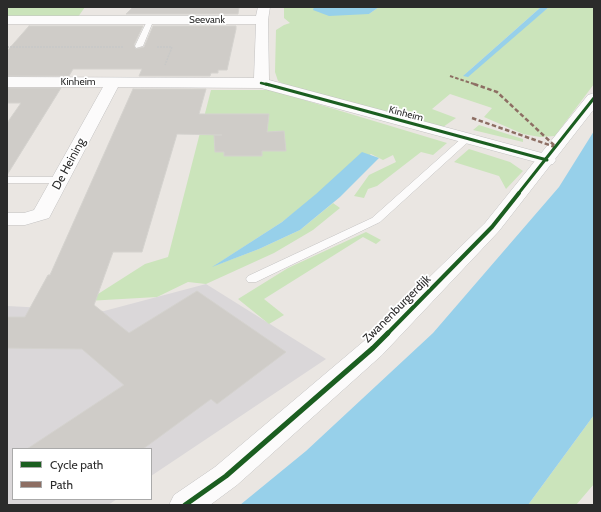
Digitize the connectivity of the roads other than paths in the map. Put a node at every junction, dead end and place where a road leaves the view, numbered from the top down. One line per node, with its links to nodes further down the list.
1 (95, 7): 3 (street)
2 (263, 13): 4 (street, Seevank); 9 (street, Seevank)
3 (87, 19): 4 (street, Seevank); 5 (street, Seevank)
4 (151, 19): 6 (lane)
5 (7, 20)
6 (139, 46)
7 (7, 82): 8 (street, Kinheim)
8 (113, 82): 9 (street, Kinheim); 14 (street, De Heining)
9 (261, 83): 11 (street, Kinheim)
10 (594, 98): 12 (street, Zwanenburgerdijk)
11 (466, 139): 12 (street, Kinheim); 16 (lane)
12 (547, 160): 17 (street, Zwanenburgerdijk)
13 (7, 180): 14 (lane)
14 (61, 180): 15 (street, De Heining)
15 (7, 219)
16 (252, 279)
17 (186, 505)

